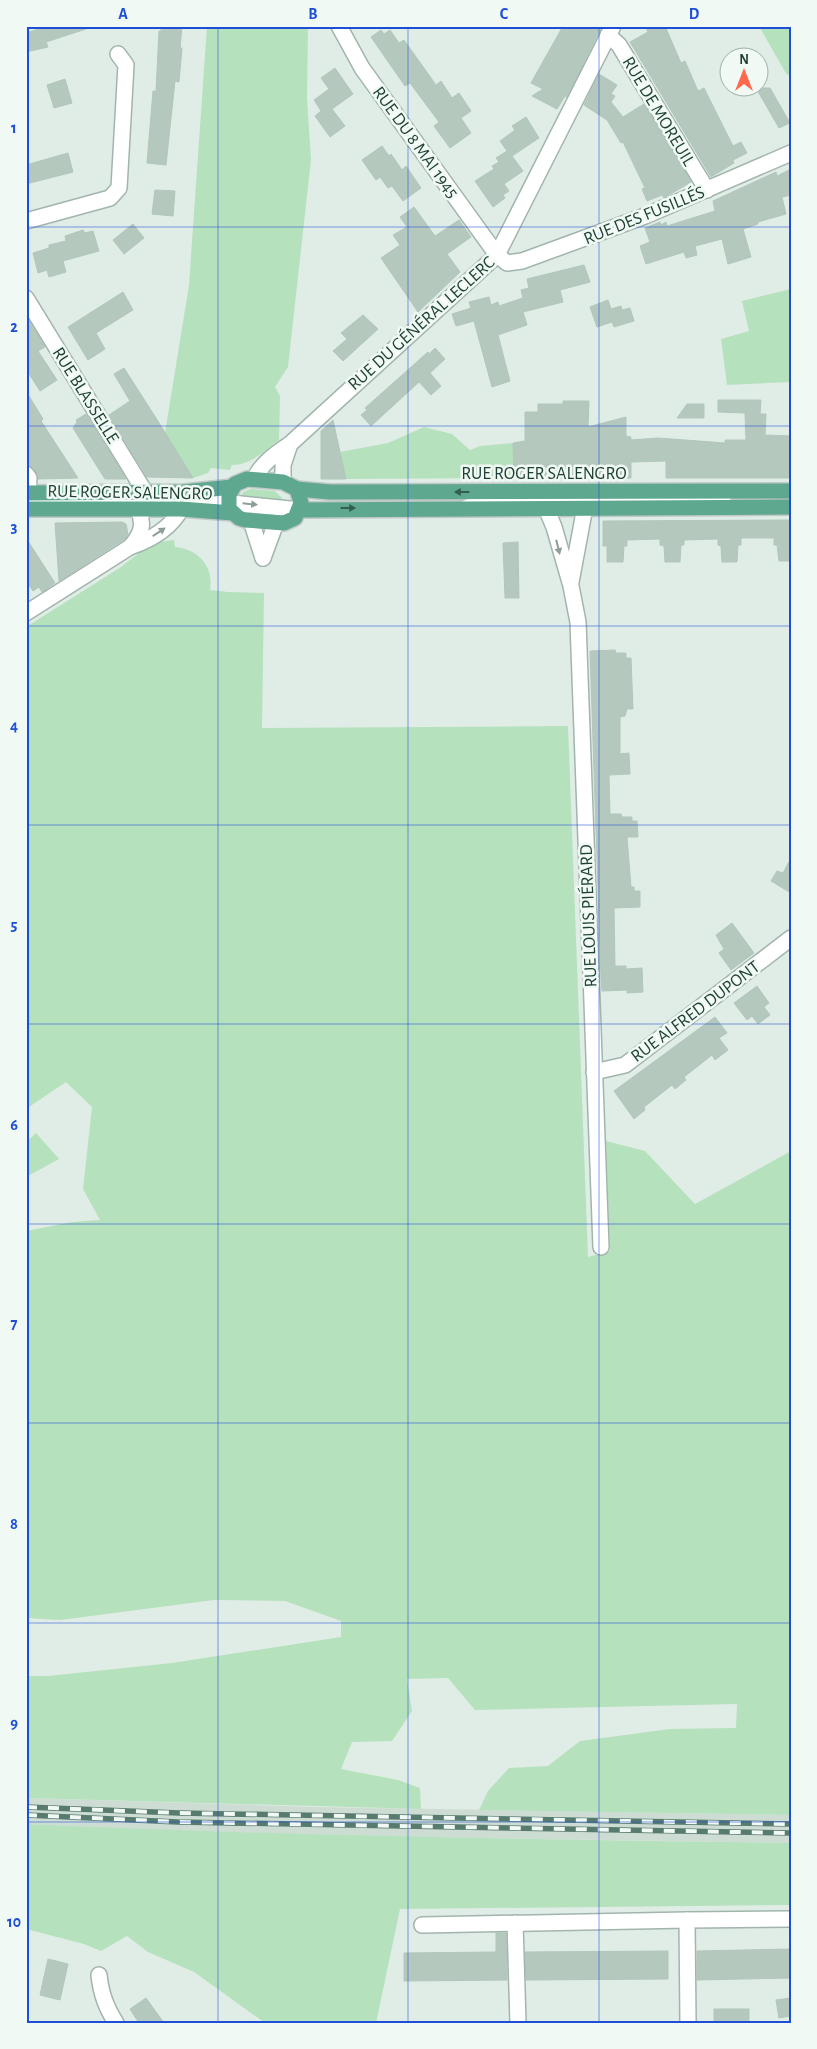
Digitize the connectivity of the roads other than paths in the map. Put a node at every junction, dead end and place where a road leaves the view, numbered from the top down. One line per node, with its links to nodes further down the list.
1 (340, 26): 7 (street, RUE DU 8 MAI 1945)
2 (611, 31): 5 (street, RUE DE MOREUIL); 7 (street, RUE DU GÉNÉRAL LECLERC)
3 (118, 54): 6 (street)
4 (791, 153): 5 (street, RUE DES FUSILLÉS)
5 (707, 190): 7 (street, RUE DES FUSILLÉS)
6 (26, 221)
7 (497, 255): 9 (street, RUE DU GÉNÉRAL LECLERC)
8 (26, 298): 15 (street, RUE BLASSELLE)
9 (290, 444): 11 (street, RUE DU GÉNÉRAL LECLERC); 12 (street)
10 (26, 474): 16 (street)
11 (254, 480): 12 (main road); 18 (main road)
12 (283, 482): 13 (main road)
13 (297, 489): 14 (main road, RUE ROGER SALENGRO, one-way to 13); 26 (main road)
14 (791, 491)
15 (145, 492): 16 (main road, RUE ROGER SALENGRO); 18 (main road, RUE ROGER SALENGRO)
16 (27, 495): 18 (street)
17 (791, 498): 20 (street)
18 (231, 501): 25 (main road, RUE ROGER SALENGRO); 26 (street, one-way to 26); 27 (main road)
19 (791, 507): 22 (main road, RUE ROGER SALENGRO)
20 (466, 508): 21 (main road, RUE ROGER SALENGRO); 26 (main road, RUE ROGER SALENGRO, one-way to 20)
21 (546, 508): 22 (main road, RUE ROGER SALENGRO); 30 (street, RUE LOUIS PIÉRARD, one-way to 30)
22 (585, 508): 30 (street, RUE LOUIS PIÉRARD)
23 (26, 509): 24 (main road, RUE ROGER SALENGRO)
24 (138, 509): 25 (main road, RUE ROGER SALENGRO); 29 (street)
25 (181, 509): 29 (street, one-way to 25)
26 (300, 510): 28 (main road)
27 (251, 521): 28 (main road); 28 (street)
28 (276, 523)
29 (130, 547): 31 (street)
30 (570, 586): 33 (street, RUE LOUIS PIÉRARD)
31 (26, 612)
32 (791, 938): 33 (street, RUE ALFRED DUPONT)
33 (594, 1072): 34 (street, RUE LOUIS PIÉRARD)
34 (601, 1247)
35 (791, 1919): 36 (street)
36 (687, 1920): 37 (street); 42 (street)
37 (515, 1923): 38 (street); 41 (street)
38 (422, 1925)
39 (99, 1975): 40 (street)
40 (116, 2023)
41 (518, 2023)
42 (688, 2023)

